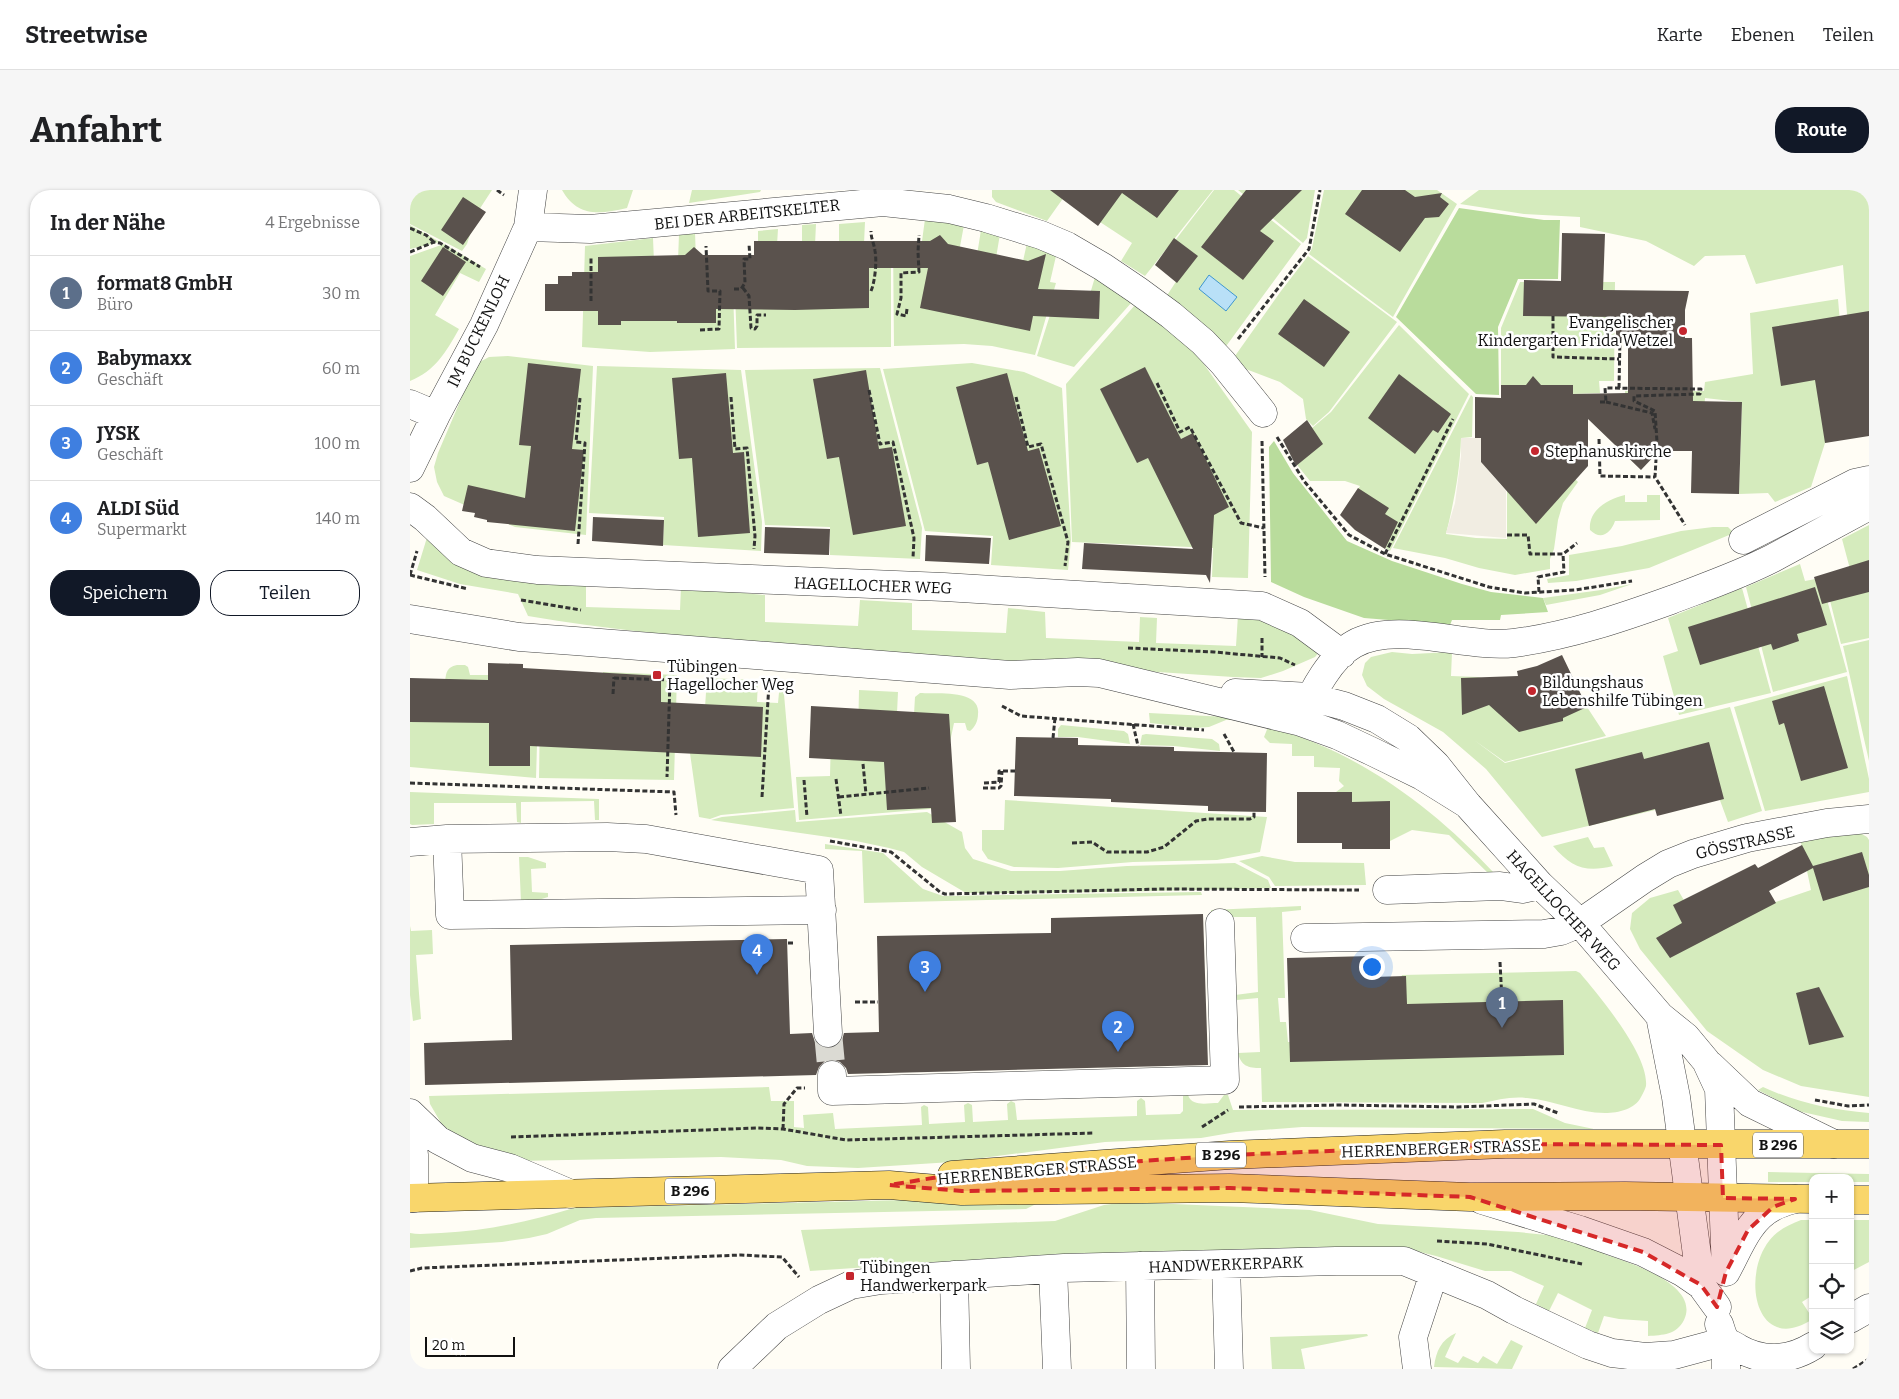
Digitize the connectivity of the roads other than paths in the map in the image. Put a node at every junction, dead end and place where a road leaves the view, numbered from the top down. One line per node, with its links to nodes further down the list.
1 (533, 190): 2 (street, IM BUCKENLOH)
2 (528, 226): 4 (street, BEI DER ARBEITSKELTER); 5 (street, IM BUCKENLOH)
3 (410, 404): 5 (street)
4 (1263, 413)
5 (436, 415): 6 (street, IM BUCKENLOH)
6 (410, 468)
7 (1869, 480): 10 (street)
8 (1869, 506): 12 (street)
9 (410, 507): 12 (street, HAGELLOCHER WEG)
10 (1744, 540)
11 (410, 619): 13 (street, HAGELLOCHER WEG)
12 (1342, 654): 13 (street)
13 (1311, 699): 17 (street, HAGELLOCHER WEG)
14 (1869, 819): 21 (street, GÖSSTRASSE)
15 (447, 839): 16 (street); 19 (street); 19 (street)
16 (410, 842)
17 (1540, 885): 18 (street); 21 (street, HAGELLOCHER WEG)
18 (1387, 890)
19 (822, 910): 24 (street)
20 (1220, 923): 26 (street)
21 (1580, 923): 22 (street, GÖSSTRASSE); 23 (street, HAGELLOCHER WEG)
22 (1305, 938)
23 (1660, 1016): 25 (street, HAGELLOCHER WEG); 31 (street, HAGELLOCHER WEG)
24 (828, 1033)
25 (1706, 1061): 29 (street); 32 (street, HAGELLOCHER WEG)
26 (832, 1075)
27 (410, 1113): 34 (street)
28 (410, 1120): 37 (street)
29 (1834, 1144): 30 (main road, HERRENBERGER STRASSE / B 296); 32 (main road, HERRENBERGER STRASSE / B 296)
30 (1869, 1144)
31 (1683, 1145): 32 (main road, HERRENBERGER STRASSE / B 296); 33 (main road, HERRENBERGER STRASSE / B 296); 36 (street, HAGELLOCHER WEG)
32 (1721, 1145): 38 (street, HAGELLOCHER WEG)
33 (889, 1185): 34 (main road, B 296); 35 (main road, HERRENBERGER STRASSE / B 296)
34 (571, 1194): 37 (main road, B 296)
35 (1470, 1197): 36 (main road, HERRENBERGER STRASSE / B 296); 48 (street)
36 (1690, 1197): 38 (main road, HERRENBERGER STRASSE / B 296); 48 (street)
37 (412, 1198)
38 (1723, 1198): 39 (main road, HERRENBERGER STRASSE / B 296); 45 (street)
39 (1804, 1199): 45 (street)
40 (1854, 1200): 41 (main road)
41 (1869, 1200)
42 (1226, 1264): 43 (street, HANDWERKERPARK); 46 (street, HANDWERKERPARK); 58 (street)
43 (1140, 1266): 44 (street, HANDWERKERPARK); 57 (street)
44 (1053, 1269): 47 (street, HANDWERKERPARK); 56 (street)
45 (1726, 1272): 49 (street)
46 (1434, 1273): 52 (street, HANDWERKERPARK); 59 (street)
47 (954, 1275): 54 (street, HANDWERKERPARK); 55 (street)
48 (1702, 1285): 49 (street)
49 (1717, 1307): 52 (street)
50 (1869, 1308): 51 (street)
51 (1854, 1317)
52 (1726, 1340): 53 (street); 60 (street)
53 (1809, 1348)
54 (732, 1369)
55 (956, 1369)
56 (1057, 1369)
57 (1141, 1369)
58 (1229, 1369)
59 (1417, 1369)
60 (1726, 1369)

